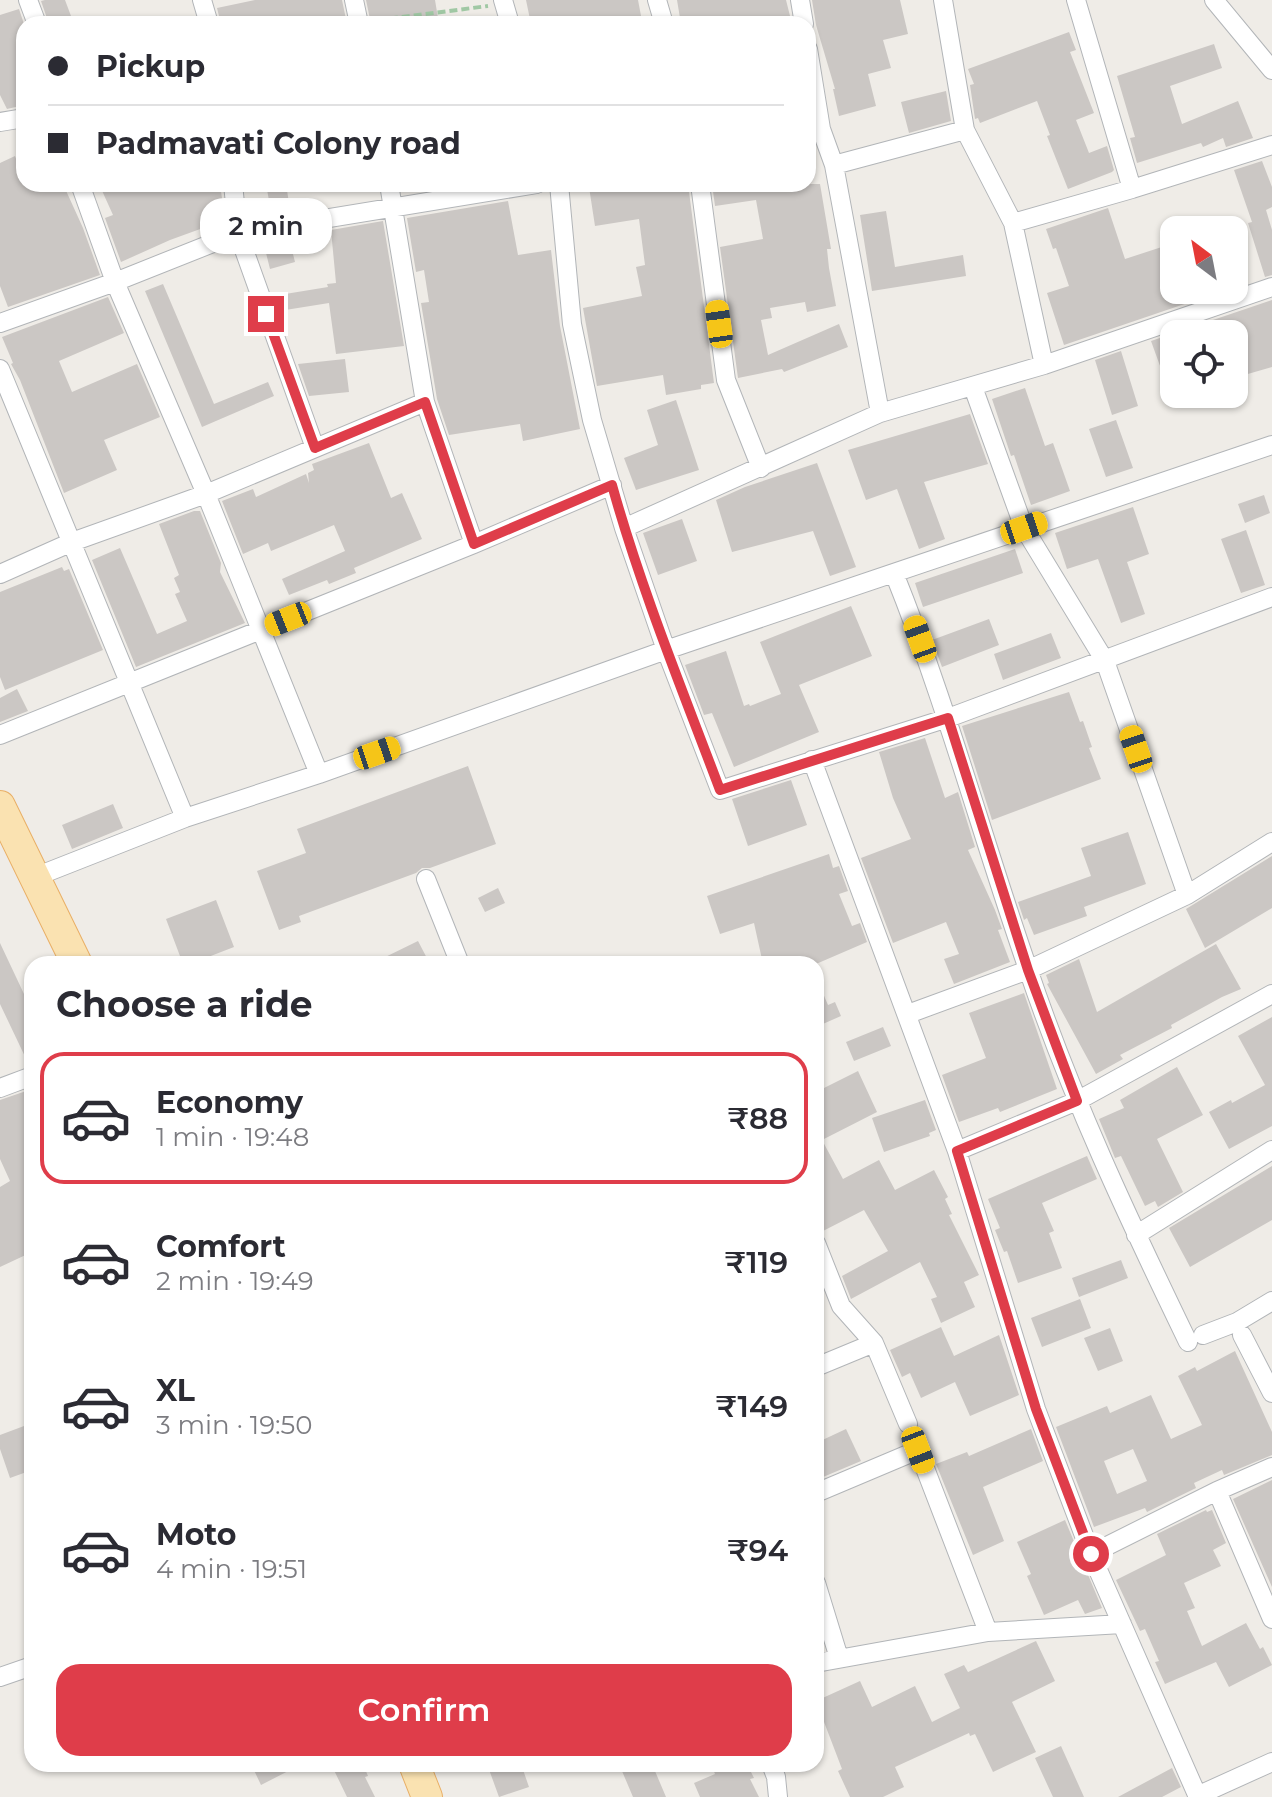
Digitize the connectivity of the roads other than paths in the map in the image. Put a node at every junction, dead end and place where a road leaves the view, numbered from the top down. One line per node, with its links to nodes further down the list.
1 (943, 0): 5 (street)
2 (1076, 0): 9 (street)
3 (1214, 0): 4 (street)
4 (1272, 70)
5 (965, 130): 8 (street); 17 (street)
6 (816, 132): 8 (street)
7 (1272, 145): 9 (street)
8 (834, 165): 26 (street)
9 (1132, 189): 17 (street)
10 (83, 192): 19 (street)
11 (234, 192): 18 (street)
12 (390, 192): 16 (street)
13 (487, 192): 16 (street)
14 (560, 192): 30 (street)
15 (701, 192): 29 (street)
16 (393, 207): 18 (street); 25 (street)
17 (1013, 223): 22 (street)
18 (238, 233): 19 (street); 28 (street)
19 (115, 282): 21 (street); 31 (street)
20 (1272, 287): 22 (street)
21 (0, 323)
22 (1044, 365): 24 (street)
23 (0, 369): 34 (street)
24 (973, 387): 26 (street); 33 (street)
25 (425, 402): 28 (street); 35 (street)
26 (880, 413): 29 (street)
27 (1272, 445): 33 (street)
28 (315, 448): 31 (street)
29 (761, 468): 32 (street)
30 (612, 485): 32 (street); 35 (street)
31 (206, 494): 34 (street); 39 (street)
32 (624, 528): 40 (street)
33 (1024, 528): 36 (street); 41 (street)
34 (72, 542): 37 (street); 42 (street)
35 (474, 544): 39 (street)
36 (894, 573): 40 (street); 43 (street)
37 (0, 574)
38 (1272, 597): 41 (street)
39 (262, 629): 42 (street); 46 (street)
40 (666, 650): 45 (street); 46 (street)
41 (1105, 661): 43 (street); 52 (street)
42 (130, 682): 44 (street); 48 (street)
43 (948, 718): 45 (street); 55 (street)
44 (0, 735)
45 (812, 760): 57 (street)
46 (319, 774): 48 (street)
47 (0, 806): 50 (main road)
48 (185, 818): 50 (street)
49 (1272, 842): 52 (street)
50 (35, 877): 53 (main road)
51 (426, 879): 54 (street)
52 (1187, 895): 55 (street)
53 (73, 956)
54 (457, 956)
55 (1028, 970): 57 (street); 60 (street)
56 (1272, 994): 60 (street)
57 (908, 1014): 62 (street)
58 (24, 1079): 59 (street)
59 (0, 1088)
60 (1077, 1101): 62 (street); 63 (street)
61 (1272, 1150): 63 (street)
62 (957, 1151): 74 (street)
63 (1136, 1235): 65 (street)
64 (824, 1263): 67 (street)
65 (1272, 1301)
66 (1242, 1335): 69 (street)
67 (874, 1343): 68 (street); 70 (street)
68 (824, 1364)
69 (1272, 1393)
70 (908, 1424)
71 (1272, 1467): 73 (street)
72 (824, 1490): 78 (street)
73 (1217, 1491): 74 (street); 76 (street)
74 (1091, 1554): 77 (street)
75 (824, 1609): 79 (street)
76 (1272, 1619)
77 (1122, 1624): 78 (street); 86 (street)
78 (988, 1632): 79 (street)
79 (839, 1658): 80 (street)
80 (824, 1661)
81 (24, 1669): 82 (street)
82 (0, 1677)
83 (1272, 1762): 86 (street)
84 (417, 1772): 87 (main road)
85 (774, 1772): 88 (street)
86 (1198, 1796)
87 (427, 1797)
88 (778, 1797)

